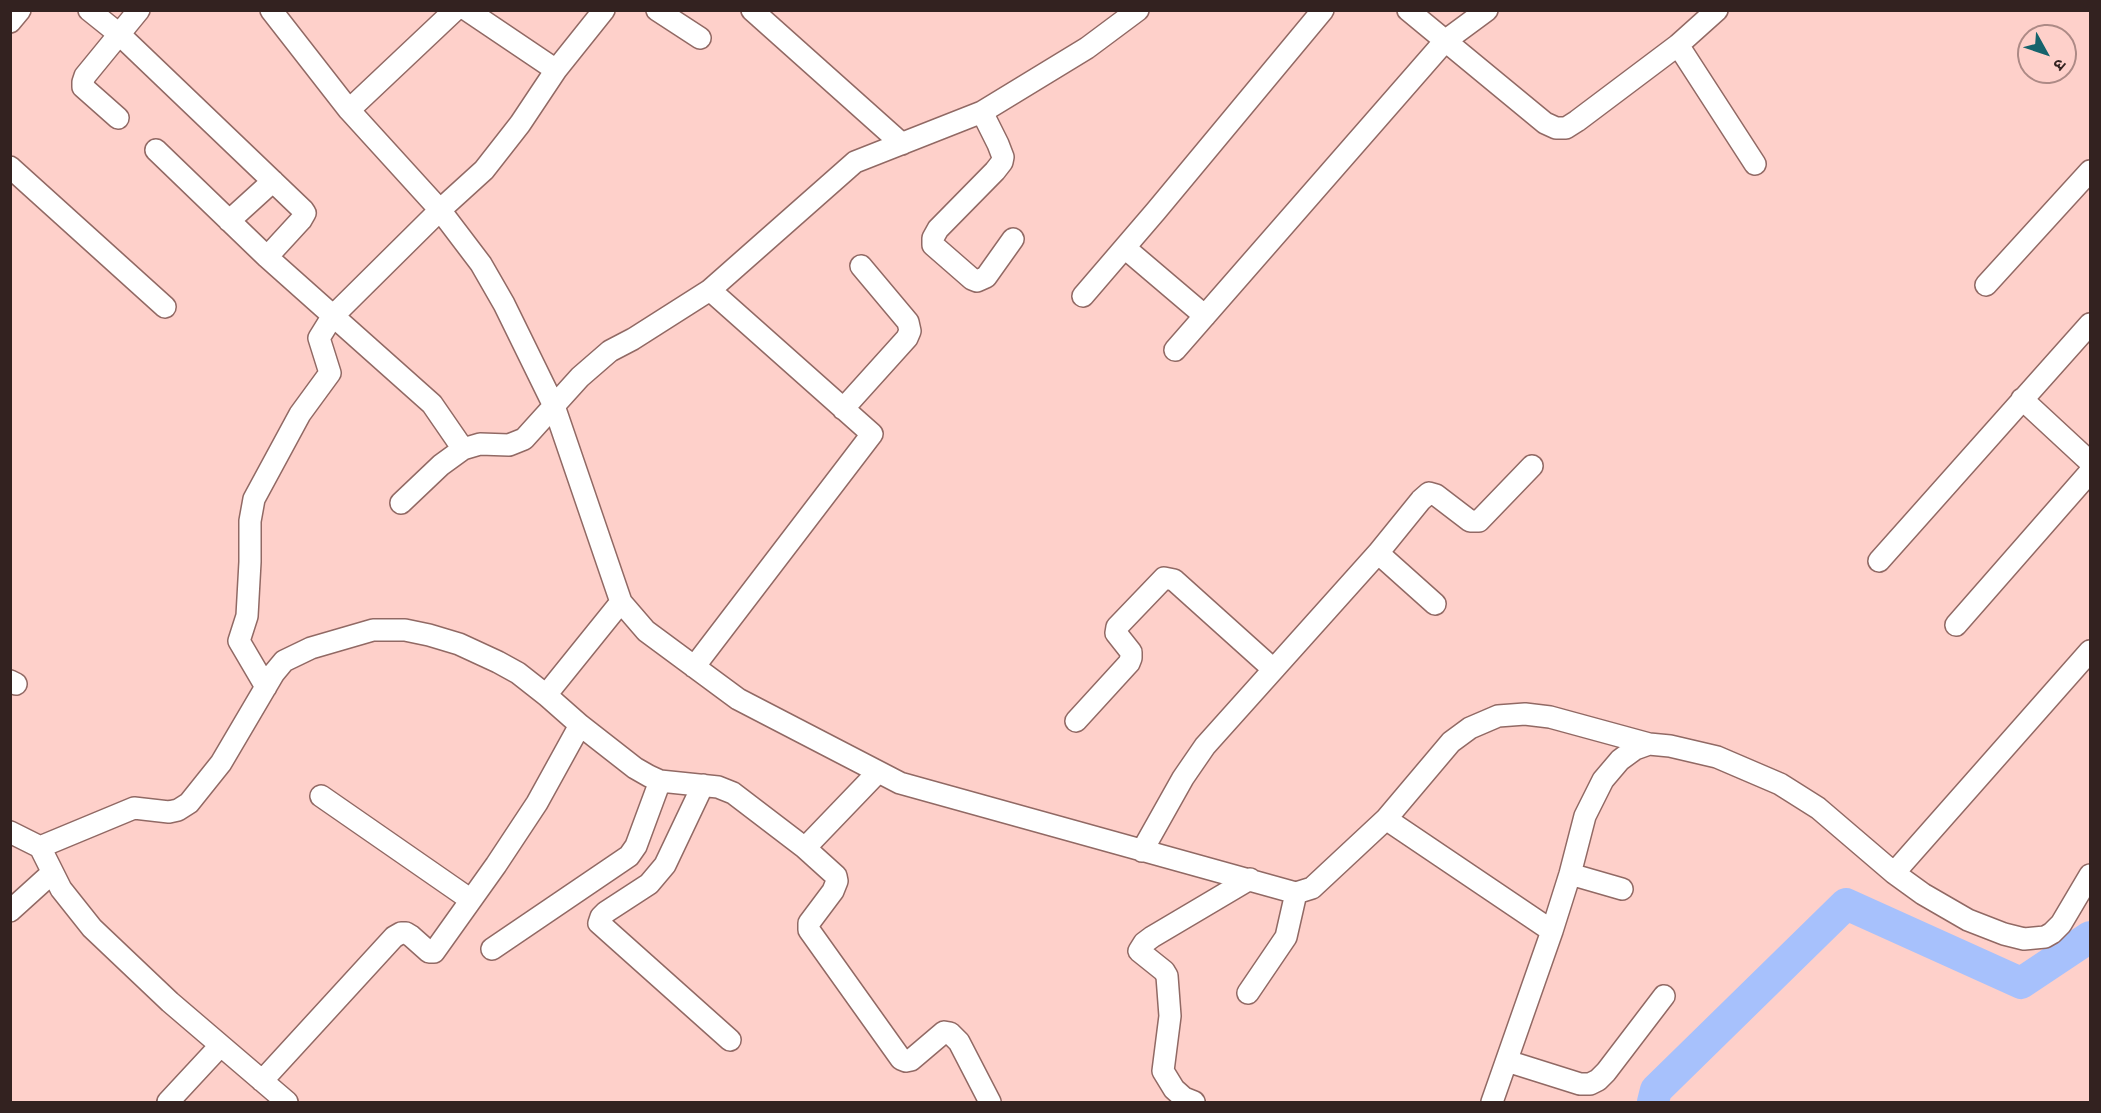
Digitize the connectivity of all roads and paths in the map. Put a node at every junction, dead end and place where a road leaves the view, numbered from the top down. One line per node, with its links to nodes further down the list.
1 (20, 10): 15 (street)
2 (88, 10): 16 (street)
3 (139, 10): 16 (street)
4 (271, 10): 21 (street)
5 (455, 10): 21 (street)
6 (467, 10): 20 (street)
7 (604, 10): 20 (street)
8 (657, 10): 17 (street)
9 (752, 10): 24 (street)
10 (1323, 10): 33 (street)
11 (1408, 10): 18 (street)
12 (1487, 10): 18 (street)
13 (1717, 10): 19 (street)
14 (1137, 11): 22 (street)
15 (10, 22)
16 (119, 34): 23 (street); 29 (street)
17 (700, 38)
18 (1445, 41): 19 (street); 40 (street)
19 (1678, 45): 26 (street)
20 (556, 70): 30 (street)
21 (349, 110): 30 (street)
22 (982, 112): 24 (street); 32 (street)
23 (118, 118)
24 (902, 144): 37 (street)
25 (156, 150): 31 (street)
26 (1755, 164)
27 (10, 167): 39 (street)
28 (2091, 171): 36 (street)
29 (273, 181): 31 (street); 34 (street)
30 (440, 210): 41 (street); 45 (street)
31 (229, 221): 34 (street)
32 (1014, 239)
33 (1125, 248): 38 (street); 40 (street)
34 (267, 257): 41 (street)
35 (861, 266): 46 (street)
36 (1986, 285)
37 (710, 290): 45 (street); 46 (street)
38 (1083, 296)
39 (165, 307)
40 (1205, 315): 43 (street)
41 (332, 317): 47 (street); 60 (street)
42 (2091, 324): 44 (street)
43 (1175, 350)
44 (2022, 399): 48 (street); 53 (street)
45 (554, 406): 47 (street); 54 (street)
46 (843, 409): 58 (street)
47 (463, 450): 51 (street)
48 (2091, 462)
49 (1532, 465): 52 (street)
50 (2091, 472): 56 (street)
51 (401, 503)
52 (1378, 553): 55 (street); 59 (street)
53 (1879, 561)
54 (621, 602): 58 (street); 61 (street)
55 (1435, 604)
56 (1956, 625)
57 (2091, 651): 75 (street)
58 (694, 668): 65 (street)
59 (1273, 669): 62 (street); 73 (street)
60 (266, 687): 61 (street); 71 (street)
61 (546, 695): 63 (street)
62 (1076, 721)
63 (580, 725): 66 (street); 81 (street)
64 (1649, 744): 69 (street); 75 (street); 76 (street)
65 (878, 772): 72 (street); 73 (street)
66 (660, 781): 67 (street); 84 (street)
67 (703, 785): 72 (street); 87 (street)
68 (321, 796): 81 (street)
69 (1386, 819): 80 (street); 83 (street)
70 (10, 832): 71 (street)
71 (40, 847): 74 (street)
72 (805, 848): 93 (street)
73 (1142, 851): 78 (street)
74 (52, 873): 82 (street); 88 (street)
75 (1894, 873): 77 (street)
76 (1570, 874): 79 (street); 83 (street)
77 (2091, 875)
78 (1250, 879): 80 (street); 94 (street)
79 (1622, 889)
80 (1296, 893): 85 (street)
81 (471, 900): 90 (street)
82 (10, 911)
83 (1552, 931): 89 (street)
84 (492, 949)
85 (1248, 993)
86 (1664, 996): 89 (street)
87 (730, 1040)
88 (220, 1046): 90 (street); 91 (street)
89 (1508, 1061): 95 (street)
90 (262, 1082): 92 (street)
91 (168, 1102)
92 (287, 1102)
93 (990, 1102)
94 (1194, 1102)
95 (1492, 1102)

